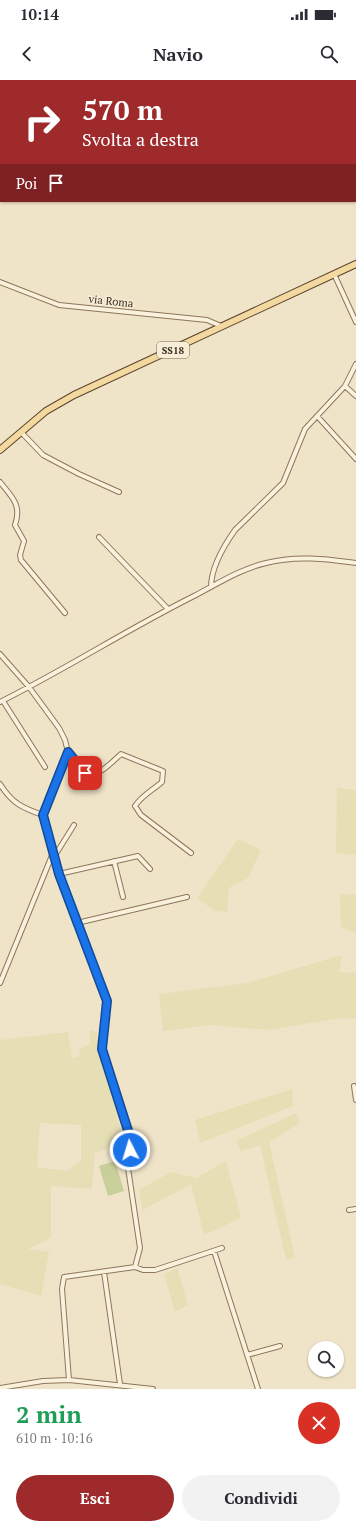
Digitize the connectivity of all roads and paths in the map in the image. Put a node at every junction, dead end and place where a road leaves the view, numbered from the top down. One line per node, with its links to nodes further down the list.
1 (356, 264): 2 (main road, SS18)
2 (334, 274): 4 (street); 5 (main road, SS18)
3 (0, 282): 5 (street, via Roma)
4 (356, 322)
5 (223, 327): 10 (main road, SS18)
6 (356, 364): 7 (street)
7 (345, 386): 8 (street); 9 (street)
8 (356, 396)
9 (317, 416): 12 (street); 17 (street)
10 (21, 432): 11 (main road, SS18); 14 (street)
11 (0, 450)
12 (356, 460)
13 (0, 482): 19 (street)
14 (120, 492)
15 (99, 537): 18 (street)
16 (356, 563): 17 (street)
17 (210, 587): 18 (street)
18 (168, 609): 21 (street)
19 (65, 613)
20 (0, 654): 21 (street)
21 (29, 688): 22 (street); 23 (street)
22 (1, 702): 24 (street)
23 (68, 752): 26 (street); 28 (street)
24 (45, 767)
25 (0, 784): 26 (street)
26 (43, 815): 29 (street)
27 (74, 825): 29 (street)
28 (191, 853)
29 (53, 855): 32 (street); 36 (street)
30 (114, 861): 31 (street); 32 (street); 34 (street)
31 (150, 869)
32 (59, 874): 35 (street)
33 (187, 896): 35 (street)
34 (123, 897)
35 (77, 923): 43 (street)
36 (0, 984)
37 (354, 1086): 38 (street)
38 (356, 1100)
39 (356, 1209): 40 (street)
40 (349, 1210)
41 (222, 1248): 42 (street)
42 (214, 1251): 43 (street); 46 (street)
43 (135, 1267): 44 (street)
44 (104, 1272): 47 (street); 48 (street)
45 (280, 1346): 46 (street)
46 (247, 1355): 51 (street)
47 (68, 1380): 48 (street); 49 (street)
48 (120, 1384): 50 (street)
49 (0, 1388)
50 (153, 1389)
51 (258, 1389)

